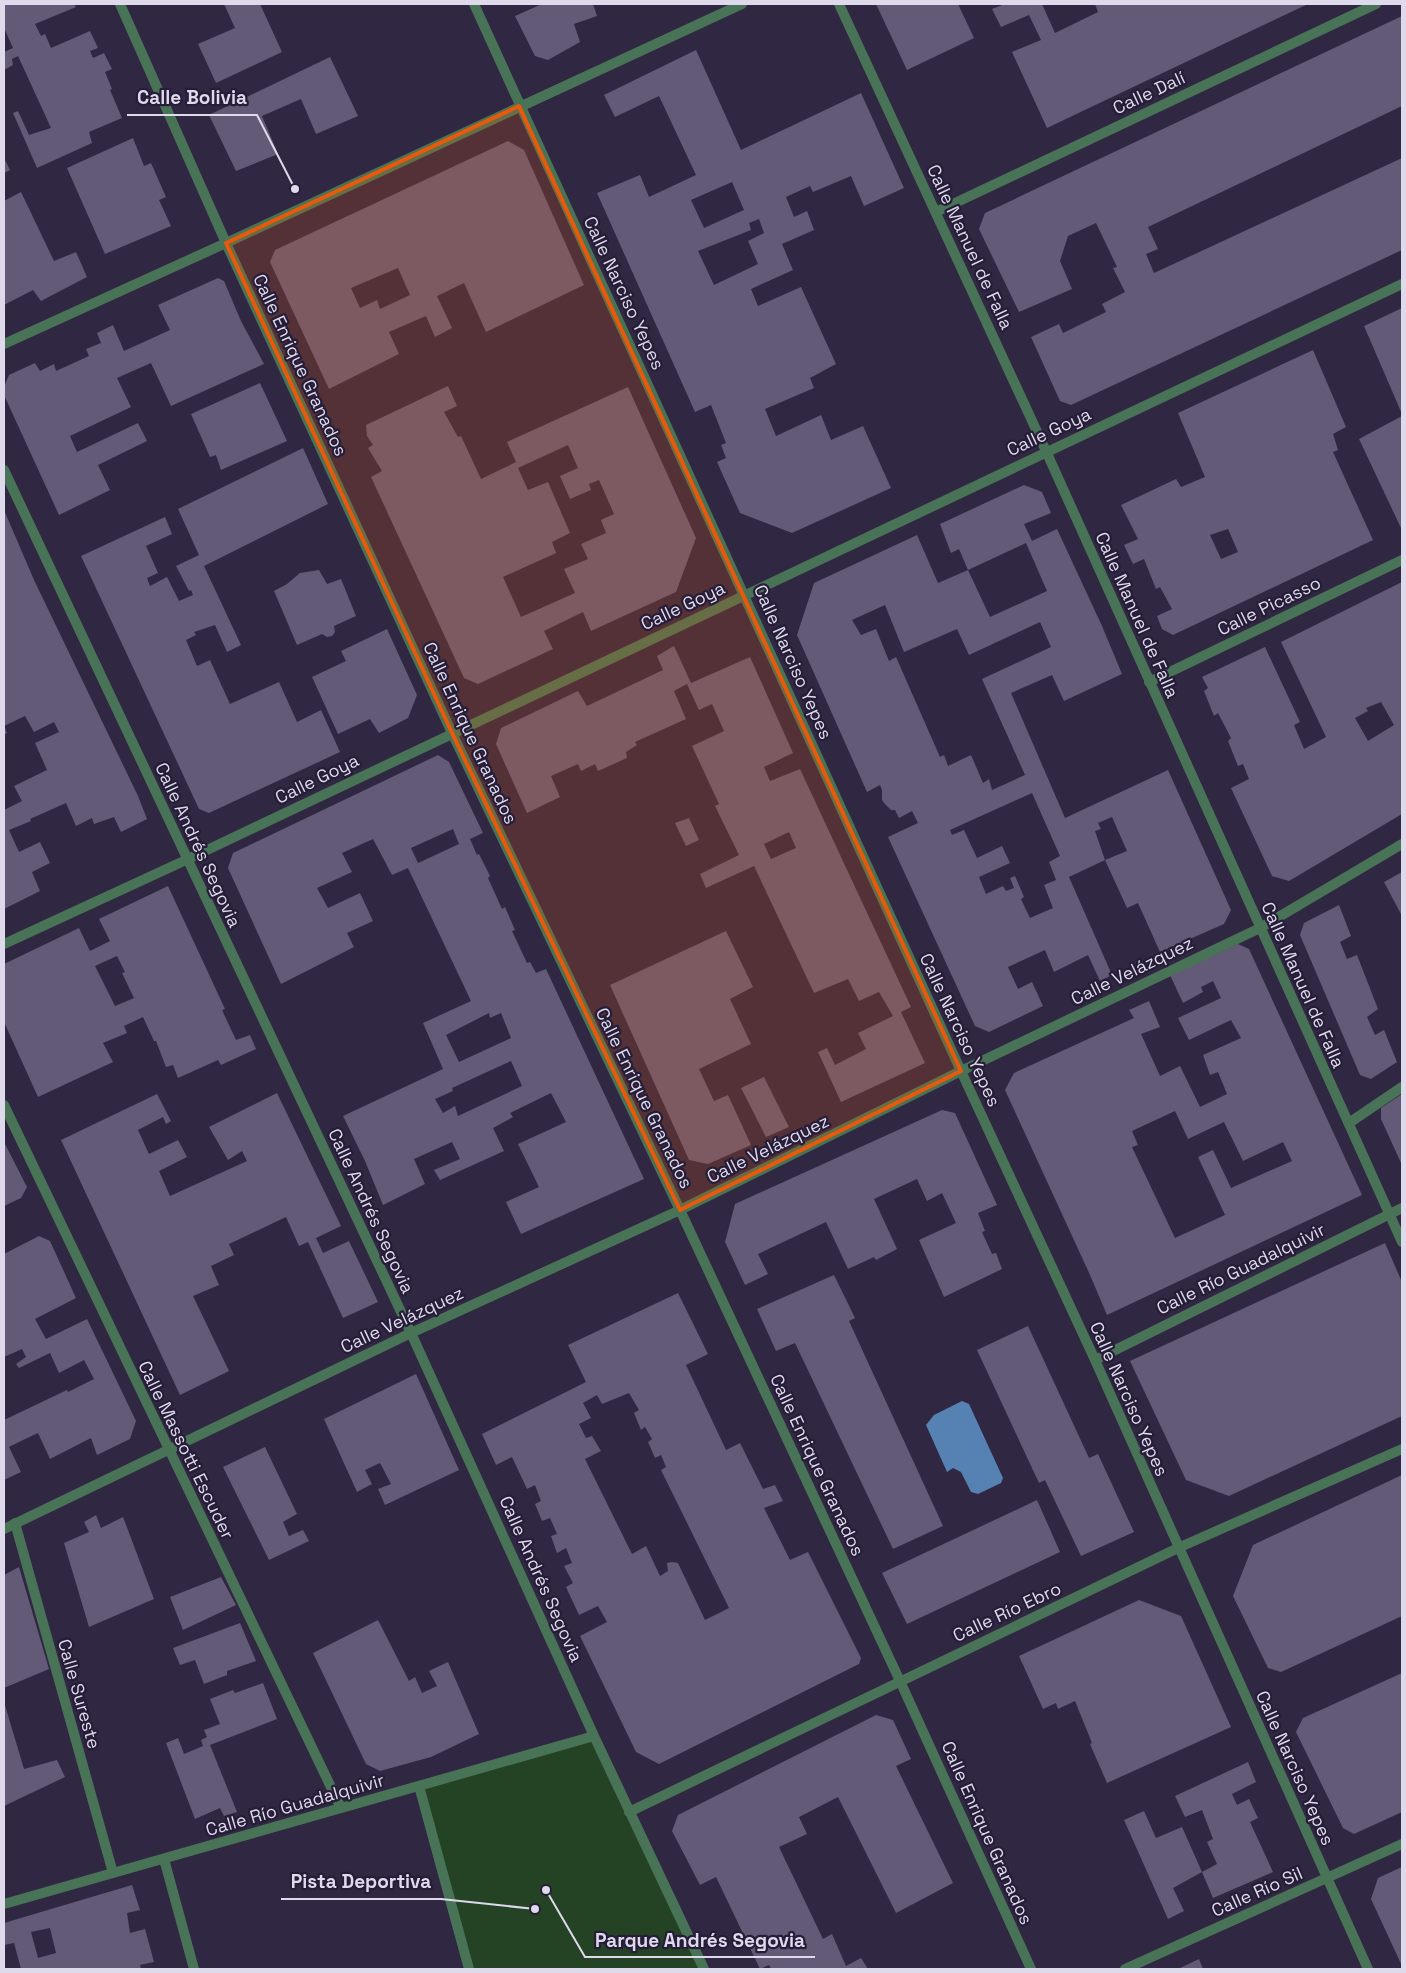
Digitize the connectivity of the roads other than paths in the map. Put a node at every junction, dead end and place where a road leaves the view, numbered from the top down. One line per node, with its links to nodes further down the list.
1 (120, 4): 8 (street, Calle Enrique Granados)
2 (474, 4): 6 (street, Calle Narciso Yepes)
3 (742, 4): 6 (street)
4 (839, 4): 7 (street, Calle Manuel de Falla)
5 (1376, 4): 7 (street, Calle Dalí)
6 (519, 106): 8 (street); 14 (street, Calle Narciso Yepes)
7 (936, 212): 11 (street, Calle Manuel de Falla)
8 (226, 243): 10 (street); 16 (street, Calle Enrique Granados)
9 (1402, 284): 11 (street, Calle Goya)
10 (4, 344)
11 (1046, 451): 14 (street, Calle Goya); 15 (street, Calle Manuel de Falla)
12 (4, 470): 18 (street, Calle Andrés Segovia)
13 (1402, 560): 15 (street, Calle Picasso)
14 (745, 595): 16 (street, Calle Goya); 21 (street, Calle Narciso Yepes)
15 (1149, 682): 19 (street, Calle Manuel de Falla)
16 (452, 733): 18 (street, Calle Goya); 26 (street, Calle Enrique Granados)
17 (1402, 844): 19 (street, Calle Velázquez)
18 (186, 860): 20 (street, Calle Goya); 29 (street, Calle Andrés Segovia)
19 (1260, 928): 21 (street, Calle Velázquez); 24 (street, Calle Manuel de Falla)
20 (4, 944)
21 (961, 1071): 26 (street, Calle Velázquez); 30 (street, Calle Narciso Yepes)
22 (1402, 1087): 24 (street)
23 (4, 1105): 32 (street, Calle Massotti Escuder)
24 (1348, 1123): 27 (street, Calle Manuel de Falla)
25 (1402, 1208): 27 (street, Calle Río Guadalquivir)
26 (680, 1210): 29 (street, Calle Velázquez); 36 (street, Calle Enrique Granados)
27 (1389, 1213): 28 (street, Calle Manuel de Falla); 30 (street, Calle Río Guadalquivir)
28 (1402, 1242)
29 (411, 1332): 32 (street, Calle Velázquez); 37 (street, Calle Andrés Segovia)
30 (1095, 1360): 35 (street, Calle Narciso Yepes)
31 (1402, 1449): 35 (street, Calle Río Ebro)
32 (168, 1450): 33 (street, Calle Velázquez); 39 (street, Calle Massotti Escuder)
33 (15, 1523): 34 (street, Calle Velázquez); 43 (street, Calle Sureste)
34 (4, 1529)
35 (1178, 1548): 36 (street, Calle Río Ebro); 44 (street, Calle Narciso Yepes)
36 (900, 1681): 40 (street, Calle Río Ebro); 49 (street, Calle Enrique Granados)
37 (594, 1736): 38 (street, Calle Río Guadalquivir); 40 (street, Calle Andrés Segovia)
38 (419, 1786): 39 (street, Calle Río Guadalquivir); 47 (street)
39 (341, 1808): 42 (street, Calle Río Guadalquivir)
40 (629, 1812): 48 (street, Calle Andrés Segovia)
41 (1402, 1844): 44 (street, Calle Río Sil)
42 (164, 1859): 43 (street, Calle Río Guadalquivir); 46 (street)
43 (113, 1873): 45 (street, Calle Río Guadalquivir)
44 (1327, 1878): 50 (street, Calle Río Sil); 51 (street, Calle Narciso Yepes)
45 (4, 1904)
46 (194, 1969)
47 (469, 1969)
48 (704, 1969)
49 (1031, 1969)
50 (1125, 1969)
51 (1368, 1969)

